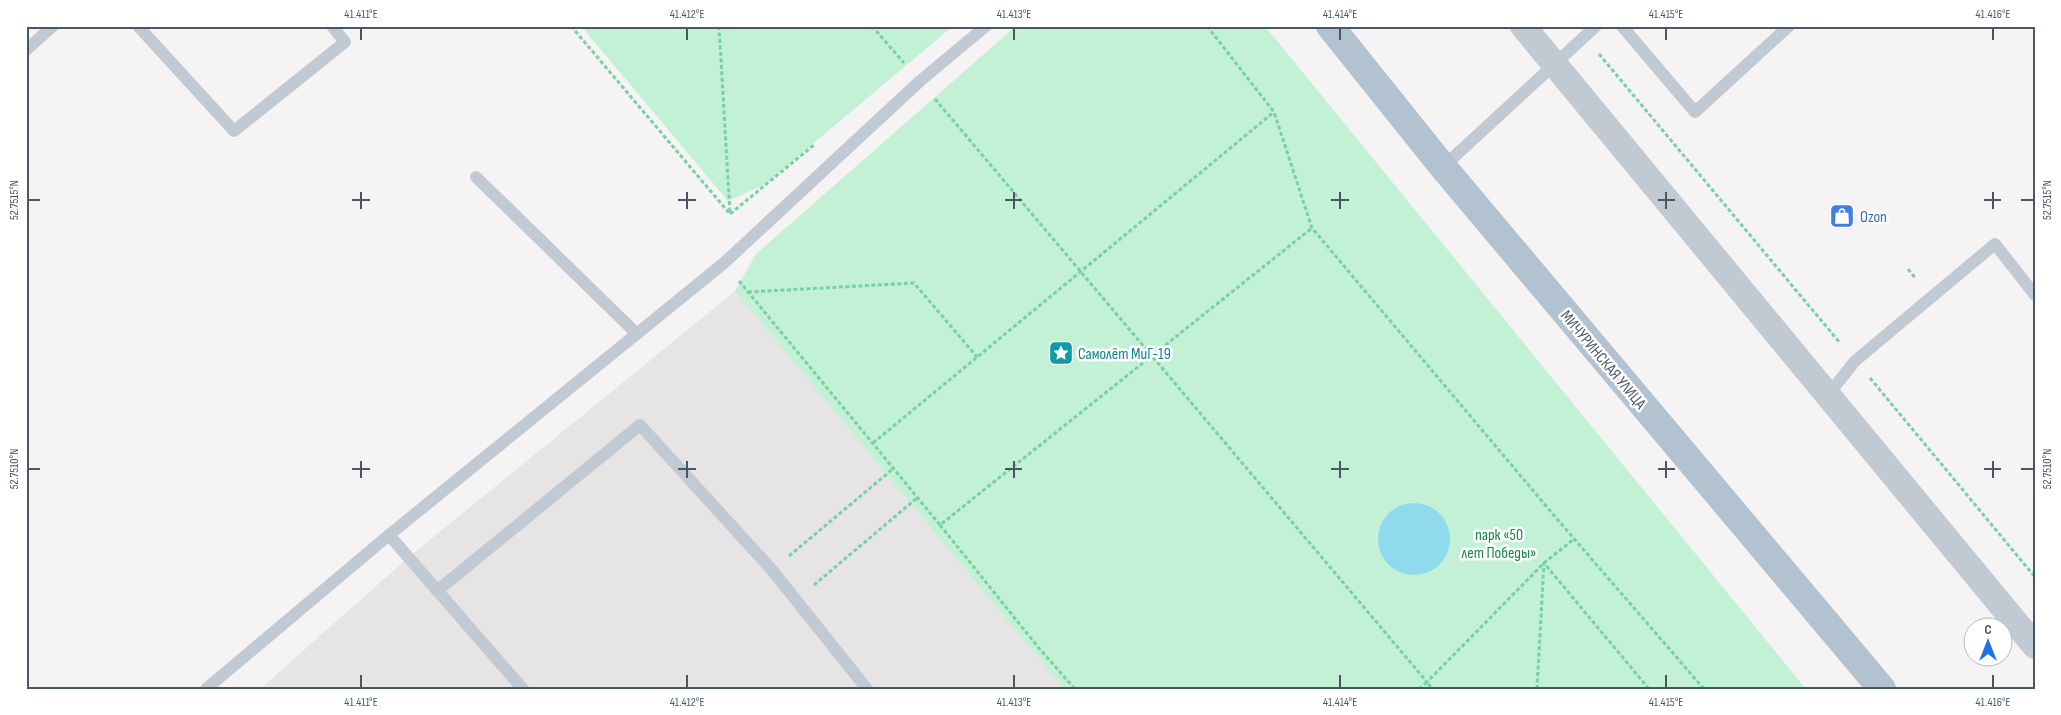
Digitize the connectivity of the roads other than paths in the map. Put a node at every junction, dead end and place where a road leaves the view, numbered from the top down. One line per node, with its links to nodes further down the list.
1 (52, 26): 10 (lane)
2 (138, 26): 3 (lane)
3 (332, 26)
4 (986, 26): 15 (lane)
5 (1330, 26): 12 (main road, МИЧУРИНСКАЯ УЛИЦА)
6 (1523, 26): 11 (street)
7 (1596, 26): 11 (lane)
8 (1622, 26): 9 (lane)
9 (1789, 26)
10 (26, 50)
11 (1555, 65): 12 (lane); 16 (street)
12 (1443, 167): 23 (main road, МИЧУРИНСКАЯ УЛИЦА)
13 (476, 177): 15 (lane)
14 (2035, 295): 16 (lane)
15 (637, 334): 17 (lane)
16 (1828, 395): 19 (street)
17 (389, 536): 18 (lane); 20 (lane)
18 (436, 591): 21 (lane); 22 (lane)
19 (2035, 646)
20 (206, 689)
21 (523, 689)
22 (867, 689)
23 (1882, 689)

